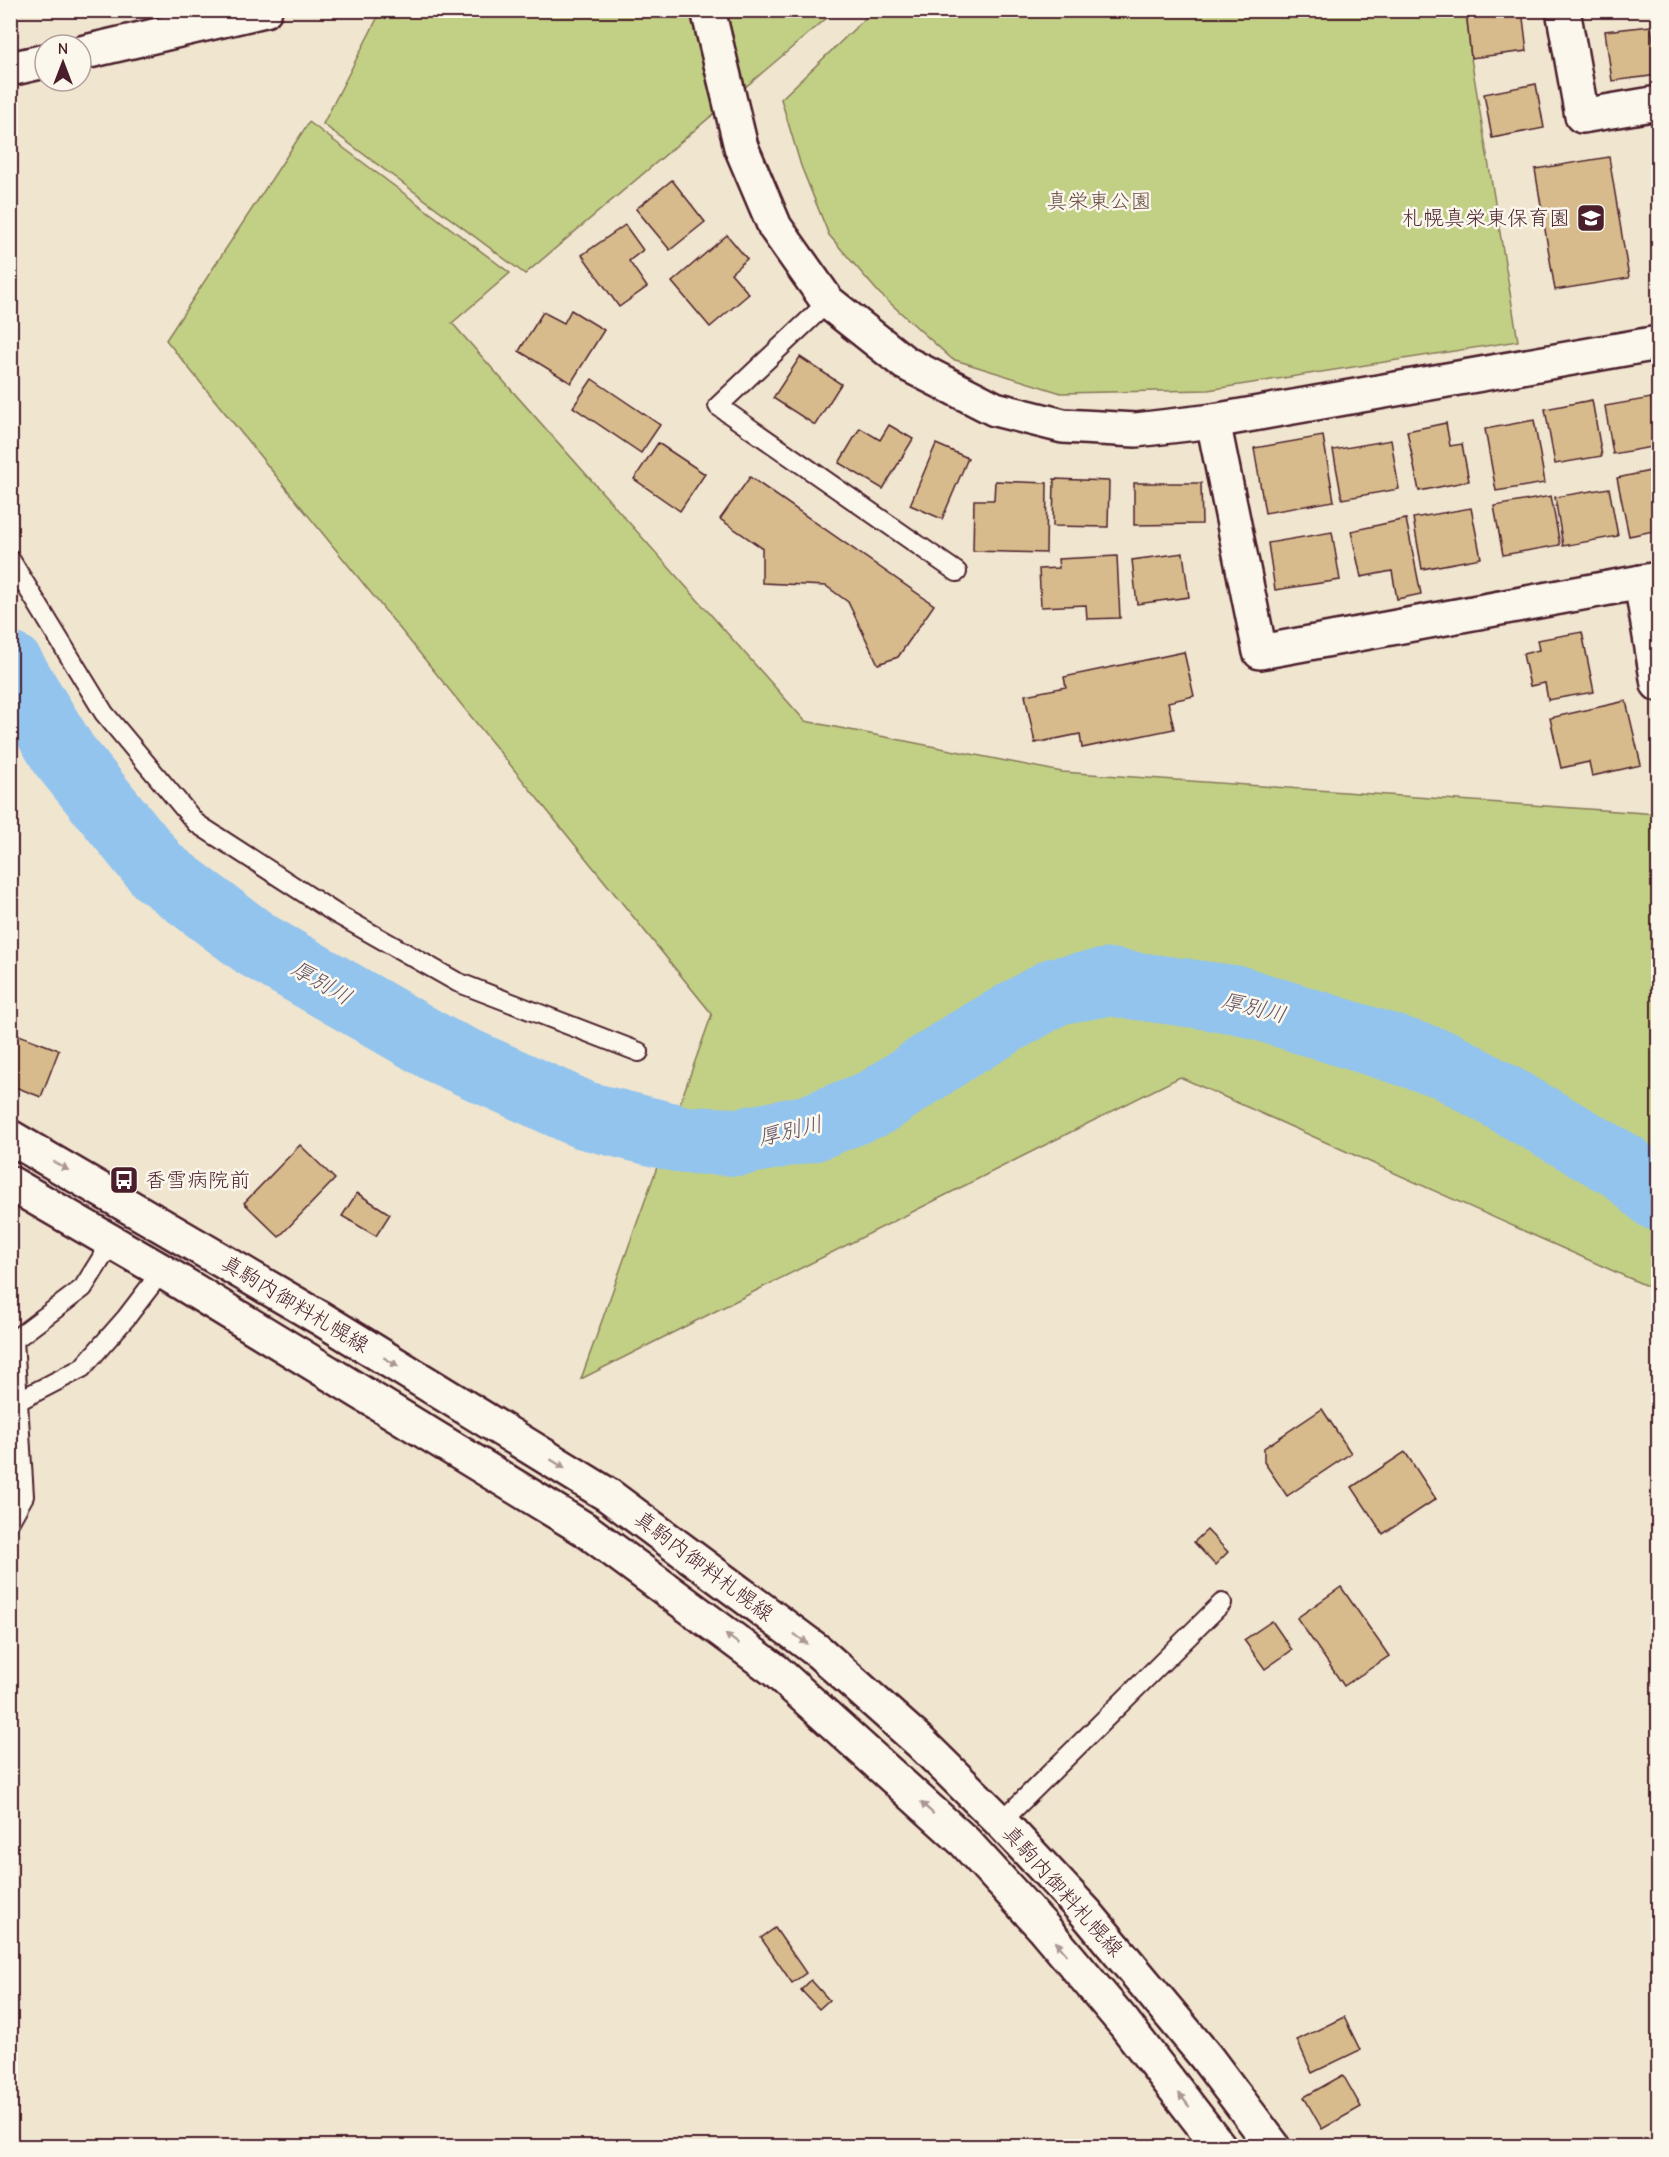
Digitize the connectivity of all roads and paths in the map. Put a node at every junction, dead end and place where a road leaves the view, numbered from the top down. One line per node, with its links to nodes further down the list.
1 (265, 10): 4 (main road)
2 (708, 10): 8 (main road)
3 (1563, 10): 7 (main road)
4 (93, 50)
5 (33, 64): 6 (main road)
6 (10, 69)
7 (1659, 103)
8 (828, 302): 10 (main road); 12 (lane)
9 (1659, 343): 10 (main road)
10 (1213, 421): 13 (main road)
11 (10, 559): 15 (lane)
12 (957, 572)
13 (1650, 580): 14 (main road)
14 (1659, 684)
15 (639, 1052)
16 (10, 1137): 24 (main road, 真駒内御料札幌線, one-way to 24)
17 (10, 1184): 18 (main road, 真駒内御料札幌線)
18 (111, 1243): 19 (main road, 真駒内御料札幌線); 20 (lane)
19 (162, 1271): 21 (lane); 25 (main road, 真駒内御料札幌線, one-way to 19)
20 (12, 1339): 21 (lane)
21 (14, 1400): 22 (lane)
22 (10, 1521)
23 (1222, 1603): 24 (lane)
24 (1001, 1822): 26 (main road, 真駒内御料札幌線)
25 (1219, 2146)
26 (1273, 2146)

